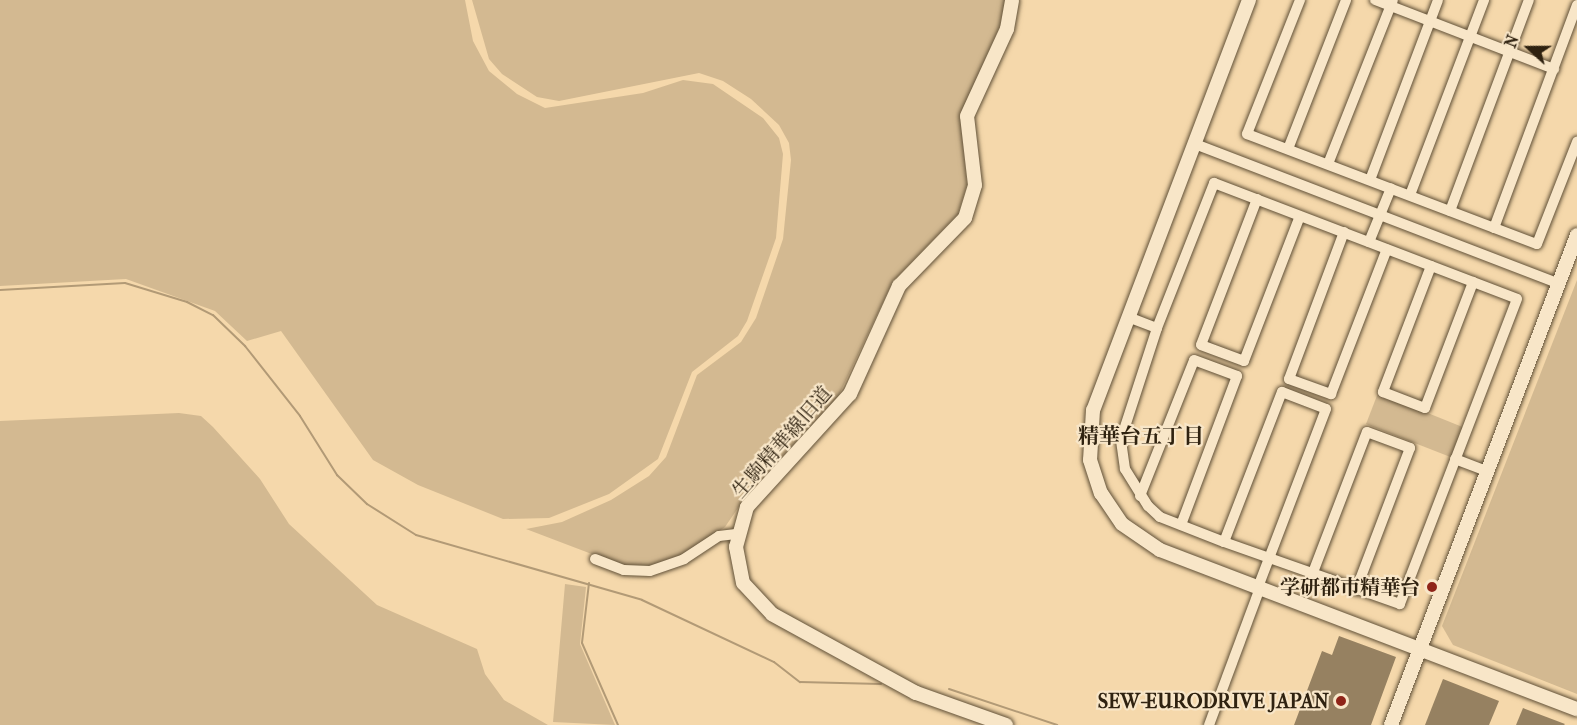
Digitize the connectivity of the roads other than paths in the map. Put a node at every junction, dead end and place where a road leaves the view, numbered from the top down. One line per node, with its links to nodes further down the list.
1 (1012, 0): 42 (street, 生駒精華線旧道)
2 (1250, 0): 16 (street)
3 (1300, 0): 17 (street)
4 (1346, 0): 17 (street)
5 (1376, 0): 9 (street)
6 (1438, 0): 11 (street)
7 (1484, 0): 12 (street)
8 (1529, 0): 13 (street)
9 (1392, 3): 11 (street); 18 (street)
10 (1577, 5): 14 (street)
11 (1430, 21): 12 (street); 19 (street)
12 (1471, 37): 13 (street); 21 (street)
13 (1511, 52): 14 (street); 23 (street)
14 (1554, 69): 26 (street)
15 (1577, 142): 26 (street)
16 (1195, 144): 24 (street); 34 (street)
17 (1288, 149): 18 (street)
18 (1328, 164): 19 (street)
19 (1370, 180): 20 (street)
20 (1391, 188): 21 (street); 24 (street)
21 (1410, 195): 23 (street)
22 (1257, 199): 25 (street); 25 (street); 35 (street)
23 (1450, 211): 26 (street)
24 (1380, 215): 29 (street); 33 (street)
25 (1300, 216): 27 (street)
26 (1494, 228)
27 (1344, 232): 29 (street); 36 (street)
28 (1577, 235): 33 (street)
29 (1370, 242): 30 (street)
30 (1387, 249): 31 (street); 36 (street)
31 (1431, 266): 32 (street); 32 (street)
32 (1473, 282): 38 (street)
33 (1558, 283): 39 (street)
34 (1128, 317): 35 (street); 47 (street)
35 (1157, 328): 40 (street)
36 (1331, 394): 37 (street)
37 (1326, 409): 43 (street); 45 (street)
38 (1455, 459): 39 (street); 48 (street)
39 (1487, 471): 49 (street)
40 (1140, 496): 41 (street); 41 (street)
41 (1180, 525): 43 (street)
42 (736, 534): 44 (street); 51 (street)
43 (1224, 542): 45 (street)
44 (595, 559)
45 (1268, 559): 46 (street); 47 (street)
46 (1312, 575): 48 (street); 48 (street)
47 (1259, 588): 49 (street); 52 (street)
48 (1356, 590)
49 (1420, 648): 50 (street); 53 (street)
50 (1577, 709)
51 (1006, 725)
52 (1209, 725)
53 (1391, 725)

